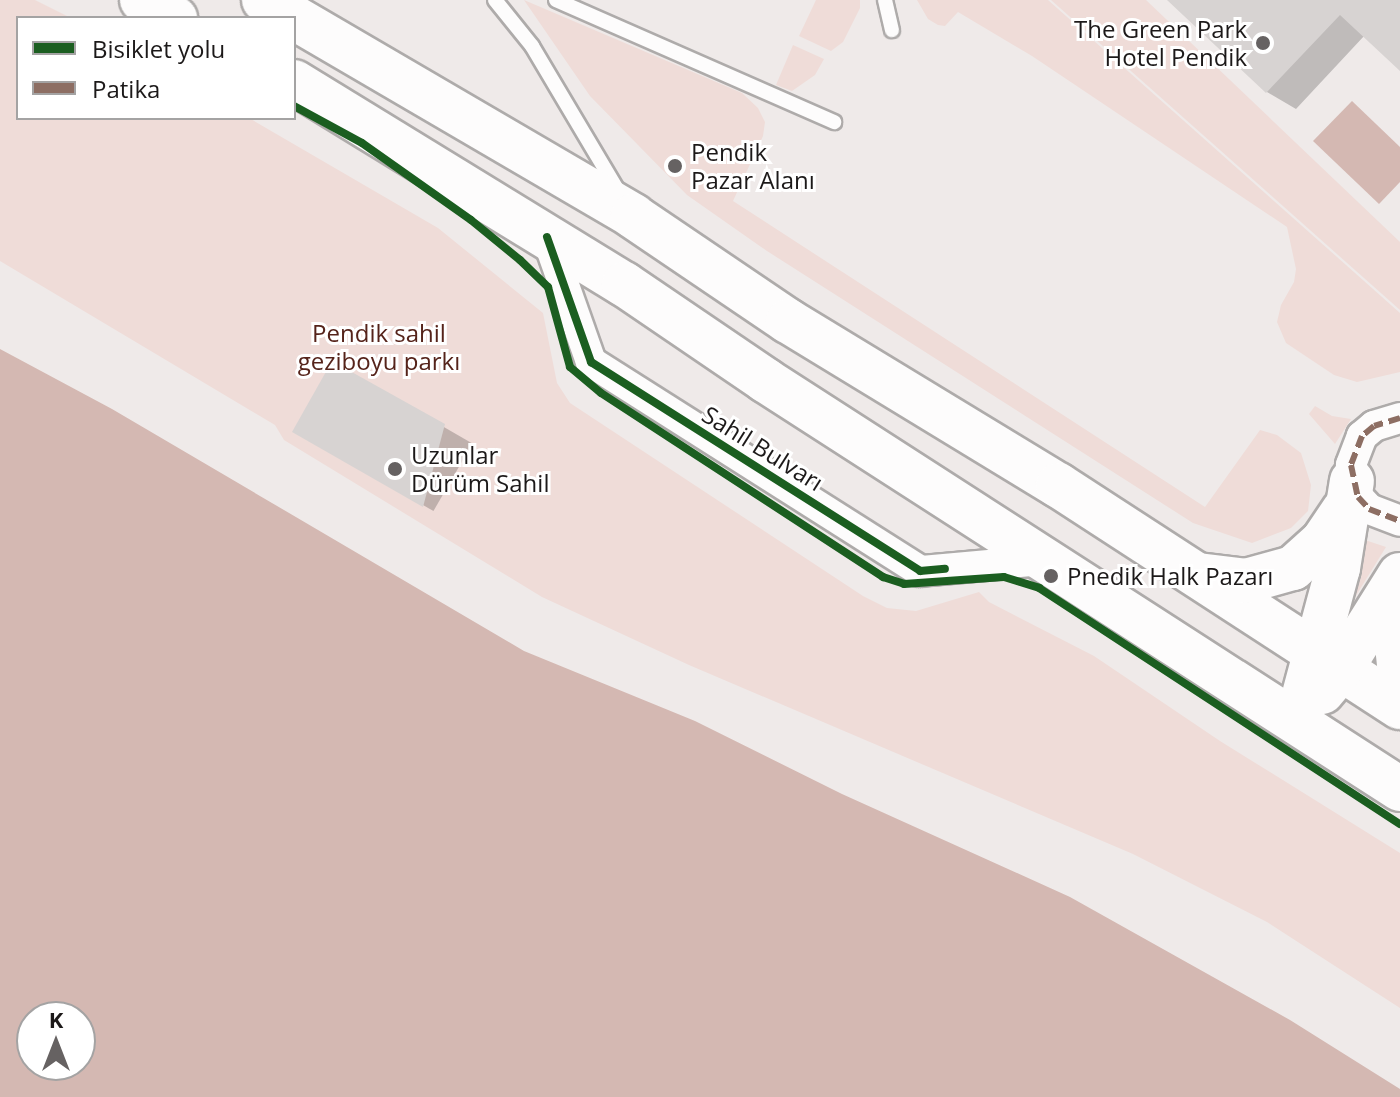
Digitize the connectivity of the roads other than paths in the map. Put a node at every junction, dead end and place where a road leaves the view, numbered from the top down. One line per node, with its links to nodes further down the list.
1 (142, 0): 6 (highway)
2 (264, 0): 7 (highway)
3 (495, 0): 12 (lane)
4 (556, 0): 11 (lane)
5 (885, 0): 9 (lane)
6 (171, 16)
7 (291, 16)
8 (296, 19): 12 (highway)
9 (892, 30)
10 (296, 83): 13 (highway)
11 (834, 122)
12 (633, 216): 18 (highway)
13 (547, 237): 17 (highway); 17 (street, Sahil Bulvarı)
14 (1396, 414): 15 (street)
15 (1352, 481): 16 (street); 18 (highway); 21 (highway)
16 (1400, 521)
17 (1044, 560): 24 (highway)
18 (1195, 574): 21 (highway)
19 (1400, 575): 21 (highway)
20 (1400, 593): 22 (highway)
21 (1328, 660): 23 (highway); 24 (highway)
22 (1400, 675)
23 (1400, 707)
24 (1297, 721): 25 (highway)
25 (1400, 789)

